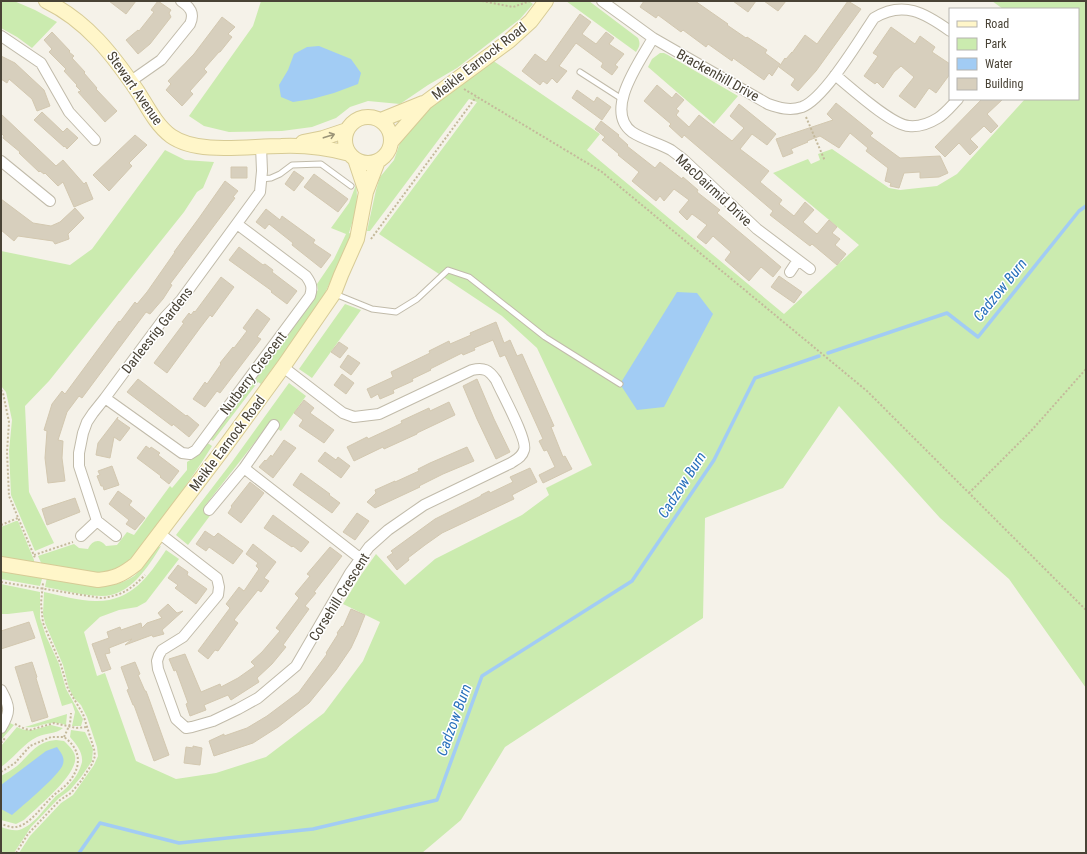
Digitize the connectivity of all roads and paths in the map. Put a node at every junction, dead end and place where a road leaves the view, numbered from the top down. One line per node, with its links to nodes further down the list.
1 (46, 1): 12 (street, Stewart Avenue)
2 (182, 1): 12 (street)
3 (482, 1): 4 (path)
4 (531, 1)
5 (546, 1): 13 (street, Meikle Earnock Road)
6 (602, 1): 9 (street, Brackenhill Drive)
7 (949, 30): 11 (street)
8 (1, 36): 21 (street)
9 (653, 38): 15 (street, MacDairmid Drive); 18 (street, Brackenhill Drive)
10 (580, 72): 15 (lane)
11 (835, 75): 16 (street); 18 (street)
12 (131, 81): 23 (street, Stewart Avenue)
13 (453, 82): 14 (path); 17 (street, Meikle Earnock Road)
14 (476, 97): 34 (path); 46 (path)
15 (622, 99): 35 (street, MacDairmid Drive)
16 (957, 100)
17 (426, 102): 19 (street, Meikle Earnock Road); 22 (street, Meikle Earnock Road)
18 (802, 106): 26 (path)
19 (381, 120): 20 (street); 22 (street)
20 (348, 130): 24 (street, Stewart Avenue, one-way to 20); 25 (street)
21 (95, 140)
22 (392, 140): 28 (street)
23 (261, 146): 24 (street, Stewart Avenue); 29 (street, Darleesrig Gardens)
24 (282, 146): 25 (street, Stewart Avenue)
25 (353, 157): 28 (street); 31 (street, Meikle Earnock Road)
26 (825, 161)
27 (1, 162): 32 (street)
28 (378, 162): 31 (street, Meikle Earnock Road)
29 (261, 180): 30 (lane); 33 (street, Darleesrig Gardens)
30 (351, 186)
31 (366, 192): 38 (street, Meikle Earnock Road)
32 (50, 201)
33 (237, 224): 43 (street, Darleesrig Gardens); 43 (street, Nutberry Crescent)
34 (368, 245)
35 (798, 260): 36 (street, MacDairmid Drive); 37 (street)
36 (810, 269)
37 (790, 272)
38 (334, 293): 39 (street, Meikle Earnock Road); 41 (lane)
39 (283, 367): 51 (street, Meikle Earnock Road); 55 (street, Corsehill Crescent)
40 (1086, 369): 46 (path)
41 (620, 384)
42 (1, 390): 48 (path)
43 (105, 398): 49 (street, Darleesrig Gardens)
44 (274, 425): 45 (street)
45 (244, 468): 47 (street); 55 (street)
46 (969, 493): 60 (path)
47 (209, 510)
48 (19, 518): 50 (path); 54 (path)
49 (97, 521): 52 (street); 53 (street)
50 (1, 526)
51 (159, 533): 55 (street, Corsehill Crescent); 57 (street, Meikle Earnock Road)
52 (81, 536): 54 (path)
53 (116, 536)
54 (34, 555): 57 (path)
55 (361, 559)
56 (1, 564): 57 (street, Meikle Earnock Road)
57 (41, 571): 59 (path)
58 (1, 582): 59 (path)
59 (42, 589): 65 (path)
60 (1086, 610)
61 (1, 690): 63 (street)
62 (71, 713): 64 (path)
63 (7, 719): 64 (path); 66 (street)
64 (68, 727): 65 (path); 67 (path)
65 (87, 727): 70 (path)
66 (1, 728)
67 (64, 737): 68 (path); 69 (path)
68 (1, 772)
69 (1, 824)
70 (16, 853)

